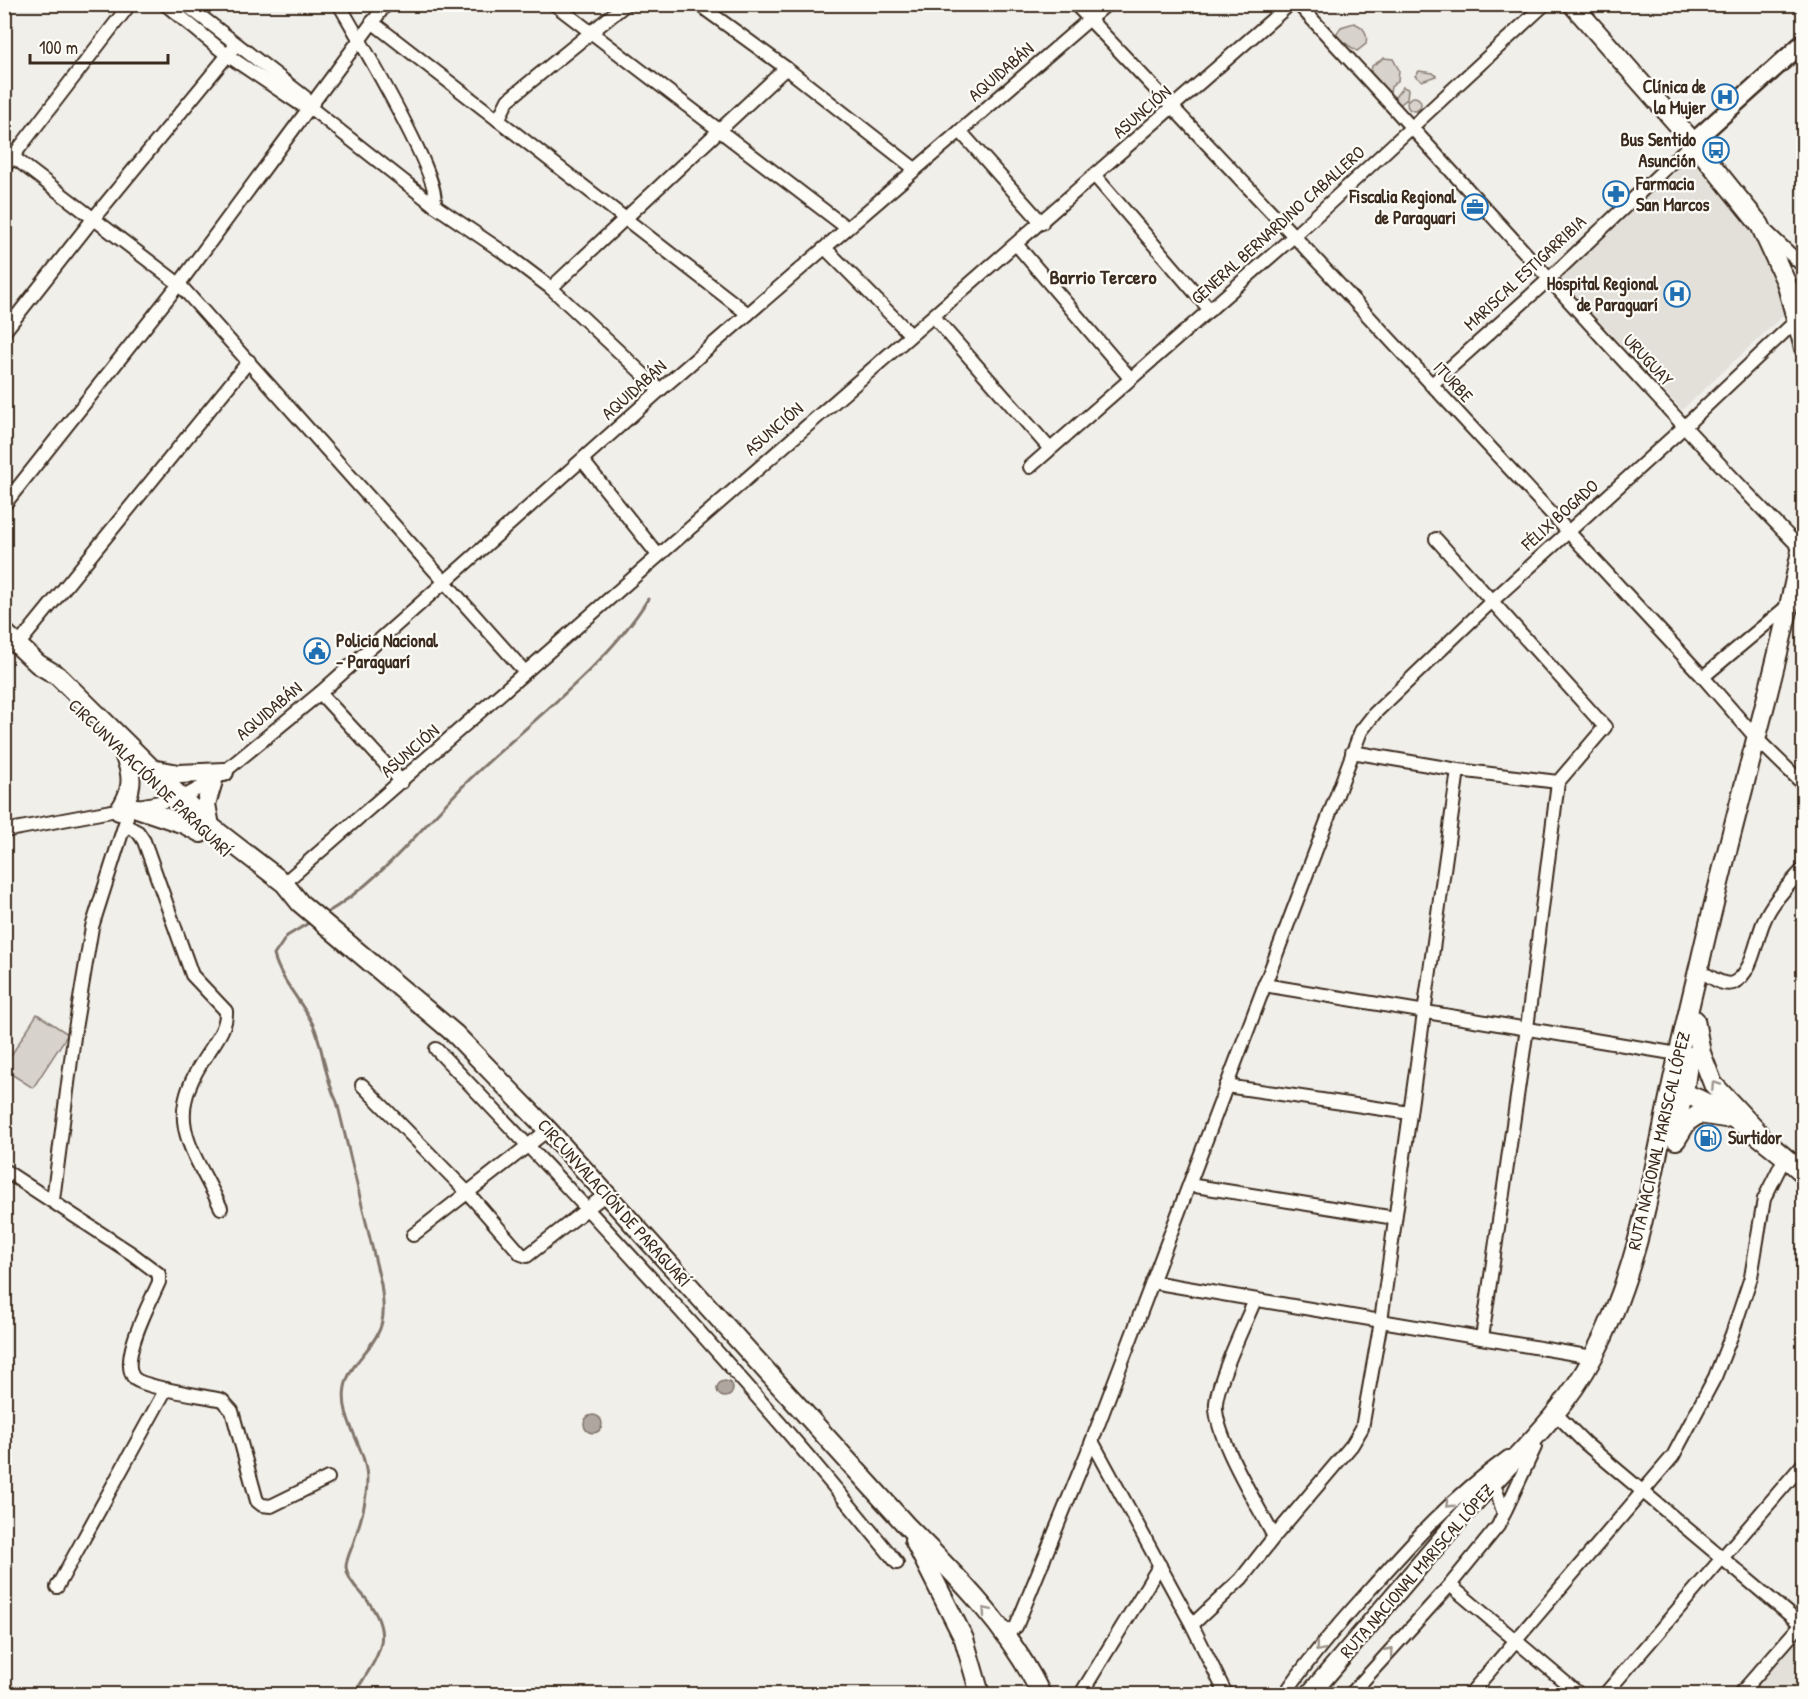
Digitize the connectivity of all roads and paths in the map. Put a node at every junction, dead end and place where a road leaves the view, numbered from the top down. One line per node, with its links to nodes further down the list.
1 (130, 4): 30 (street)
2 (165, 4): 21 (street)
3 (185, 4): 20 (street)
4 (339, 4): 18 (street)
5 (386, 4): 16 (street)
6 (554, 4): 17 (street)
7 (626, 4): 17 (street)
8 (698, 4): 22 (street)
9 (1075, 4): 15 (street, ITURBE)
10 (1107, 4): 15 (street, AQUIDABÁN)
11 (1290, 4): 24 (street, ASUNCIÓN)
12 (1298, 4): 26 (street, URUGUAY)
13 (1545, 4): 26 (street, GENERAL BERNARDINO CABALLERO)
14 (1572, 4): 29 (highway)
15 (1090, 19): 24 (street, ITURBE); 28 (street, AQUIDABÁN)
16 (372, 22): 18 (street); 25 (street)
17 (591, 33): 25 (street); 27 (street)
18 (359, 40): 23 (street); 34 (street)
19 (1803, 42): 29 (main road, MARISCAL ESTIGARRIBIA)
20 (236, 45): 21 (street); 23 (street)
21 (227, 55): 23 (street); 35 (street)
22 (786, 68): 27 (street); 32 (street)
23 (308, 105): 34 (street); 45 (street)
24 (1174, 108): 33 (street, ASUNCIÓN); 40 (street, ITURBE)
25 (498, 120): 36 (street)
26 (1414, 128): 40 (street, GENERAL BERNARDINO CABALLERO); 44 (street, URUGUAY)
27 (719, 131): 36 (street); 39 (street)
28 (960, 131): 32 (street, AQUIDABÁN); 37 (street)
29 (1692, 142): 38 (highway); 44 (street, MARISCAL ESTIGARRIBIA)
30 (9, 154): 31 (street); 35 (street)
31 (4, 168)
32 (915, 170): 39 (street, AQUIDABÁN)
33 (1095, 176): 37 (street, ASUNCIÓN); 47 (street)
34 (434, 205): 46 (street)
35 (93, 219): 45 (street); 51 (street)
36 (625, 219): 46 (street); 48 (street)
37 (1042, 223): 41 (street, ASUNCIÓN)
38 (1760, 225): 43 (street); 50 (highway)
39 (847, 228): 42 (street, AQUIDABÁN)
40 (1294, 236): 47 (street, GENERAL BERNARDINO CABALLERO); 56 (street, ITURBE)
41 (1016, 244): 49 (street, ASUNCIÓN); 55 (street)
42 (825, 248): 48 (street, AQUIDABÁN); 52 (street)
43 (1803, 267)
44 (1548, 280): 56 (street, MARISCAL ESTIGARRIBIA); 58 (street, URUGUAY)
45 (179, 284): 54 (street); 62 (street)
46 (551, 288): 57 (street)
47 (1210, 310): 55 (street, GENERAL BERNARDINO CABALLERO)
48 (748, 314): 57 (street, AQUIDABÁN)
49 (934, 316): 52 (street, ASUNCIÓN); 59 (street)
50 (1800, 317): 53 (highway); 58 (street, FÉLIX BOGADO)
51 (4, 332)
52 (910, 334): 66 (street, ASUNCIÓN)
53 (1803, 348)
54 (249, 361): 67 (street); 71 (street)
55 (1130, 378): 59 (street, GENERAL BERNARDINO CABALLERO)
56 (1431, 385): 63 (street, ITURBE)
57 (660, 390): 60 (street, AQUIDABÁN)
58 (1686, 426): 63 (street, FÉLIX BOGADO); 65 (street, URUGUAY)
59 (1050, 449): 61 (street, GENERAL BERNARDINO CABALLERO)
60 (583, 461): 66 (street); 67 (street, AQUIDABÁN)
61 (1030, 467)
62 (4, 505)
63 (1569, 531): 68 (street, FÉLIX BOGADO); 74 (street, ITURBE)
64 (1436, 539): 68 (street)
65 (1803, 546): 69 (highway, RUTA NACIONAL MARISCAL LÓPEZ)
66 (658, 555): 73 (street, ASUNCIÓN)
67 (445, 582): 73 (street); 75 (street, AQUIDABÁN)
68 (1492, 601): 77 (street, FÉLIX BOGADO); 83 (street)
69 (1791, 603): 74 (street); 76 (highway, RUTA NACIONAL MARISCAL LÓPEZ)
70 (4, 632): 71 (highway, CIRCUNVALACIÓN DE PARAGUARÍ)
71 (18, 645): 72 (highway, CIRCUNVALACIÓN DE PARAGUARÍ)
72 (38, 664): 78 (highway, CIRCUNVALACIÓN DE PARAGUARÍ); 79 (highway, CIRCUNVALACIÓN DE PARAGUARÍ)
73 (525, 672): 82 (street, ASUNCIÓN)
74 (1703, 677): 76 (street, ITURBE)
75 (320, 693): 81 (street, AQUIDABÁN); 82 (street)
76 (1757, 740): 84 (street, ITURBE); 89 (highway, RUTA NACIONAL MARISCAL LÓPEZ)
77 (1352, 752): 80 (street); 94 (street, FÉLIX BOGADO)
78 (125, 757): 85 (highway, CIRCUNVALACIÓN DE PARAGUARÍ); 86 (highway)
79 (151, 769): 81 (highway); 85 (highway, CIRCUNVALACIÓN DE PARAGUARÍ)
80 (1458, 770): 83 (street); 95 (street)
81 (218, 777): 85 (street, AQUIDABÁN); 87 (highway)
82 (402, 782): 91 (street, ASUNCIÓN)
83 (1558, 782): 97 (street)
84 (1803, 785)
85 (175, 800): 86 (street, AQUIDABÁN); 87 (highway, CIRCUNVALACIÓN DE PARAGUARÍ)
86 (128, 813): 87 (highway); 88 (street, AQUIDABÁN); 118 (street); 119 (street)
87 (205, 830): 91 (highway, CIRCUNVALACIÓN DE PARAGUARÍ); 92 (highway, CIRCUNVALACIÓN DE PARAGUARÍ)
88 (4, 831)
89 (1729, 842): 93 (highway, RUTA NACIONAL MARISCAL LÓPEZ); 98 (highway, RUTA NACIONAL MARISCAL LÓPEZ)
90 (1803, 868): 93 (street)
91 (284, 883): 92 (highway, CIRCUNVALACIÓN DE PARAGUARÍ)
92 (300, 903): 100 (highway, CIRCUNVALACIÓN DE PARAGUARÍ)
93 (1707, 975): 96 (highway, RUTA NACIONAL MARISCAL LÓPEZ)
94 (1264, 985): 95 (street); 103 (street, FÉLIX BOGADO)
95 (1424, 1011): 97 (street); 105 (street)
96 (1695, 1020): 104 (highway, RUTA NACIONAL MARISCAL LÓPEZ); 109 (highway, one-way to 96)
97 (1527, 1028): 98 (street); 126 (street)
98 (1680, 1046): 104 (highway); 107 (highway, RUTA NACIONAL MARISCAL LÓPEZ)
99 (436, 1049): 101 (street)
100 (476, 1056): 101 (street); 108 (highway, CIRCUNVALACIÓN DE PARAGUARÍ)
101 (459, 1073): 110 (street)
102 (362, 1085): 116 (street)
103 (1226, 1086): 105 (street); 115 (street, FÉLIX BOGADO)
104 (1684, 1093): 106 (highway); 107 (highway); 111 (highway, RUTA NACIONAL MARISCAL LÓPEZ)
105 (1410, 1113): 121 (street)
106 (1736, 1120): 109 (highway); 111 (highway)
107 (1664, 1122): 127 (highway, RUTA NACIONAL MARISCAL LÓPEZ)
108 (548, 1130): 110 (street); 117 (highway, CIRCUNVALACIÓN DE PARAGUARÍ)
109 (1769, 1144): 112 (highway)
110 (528, 1145): 116 (street); 120 (street)
111 (1667, 1157): 129 (highway, RUTA NACIONAL MARISCAL LÓPEZ)
112 (1785, 1157): 114 (highway); 136 (street)
113 (4, 1170): 118 (street)
114 (1803, 1174)
115 (1189, 1185): 121 (street); 123 (street, FÉLIX BOGADO)
116 (468, 1193): 120 (street); 122 (street)
117 (606, 1194): 120 (street); 138 (highway, CIRCUNVALACIÓN DE PARAGUARÍ)
118 (53, 1200): 128 (street)
119 (221, 1208)
120 (589, 1208): 141 (street)
121 (1395, 1218): 125 (street)
122 (413, 1234)
123 (1152, 1282): 124 (street); 130 (street, FÉLIX BOGADO)
124 (1255, 1300): 125 (street); 139 (street)
125 (1381, 1321): 126 (street); 139 (street)
126 (1482, 1338): 127 (street)
127 (1593, 1358): 131 (highway, RUTA NACIONAL MARISCAL LÓPEZ)
128 (166, 1389): 133 (street); 144 (street)
129 (1559, 1417): 131 (highway, RUTA NACIONAL MARISCAL LÓPEZ); 136 (street)
130 (1092, 1441): 142 (street); 147 (street, FÉLIX BOGADO)
131 (1532, 1445): 134 (street); 135 (highway, RUTA NACIONAL MARISCAL LÓPEZ); 137 (street)
132 (1803, 1463): 140 (street)
133 (328, 1478)
134 (1469, 1485): 135 (street); 153 (street, one-way to 153)
135 (1492, 1488): 137 (street); 154 (highway, RUTA NACIONAL MARISCAL LÓPEZ); 155 (highway, RUTA NACIONAL MARISCAL LÓPEZ)
136 (1645, 1492): 140 (street); 148 (street)
137 (1504, 1514): 143 (street)
138 (906, 1525): 147 (highway, CIRCUNVALACIÓN DE PARAGUARÍ, one-way to 138); 150 (highway, CIRCUNVALACIÓN DE PARAGUARÍ)
139 (1274, 1537): 145 (street)
140 (1722, 1558): 146 (street); 159 (street)
141 (897, 1563)
142 (1160, 1565): 145 (street); 149 (street)
143 (1450, 1585): 148 (street); 156 (street, one-way to 143)
144 (57, 1587)
145 (1192, 1624): 152 (street)
146 (1802, 1624): 160 (street)
147 (1005, 1633): 151 (highway, CIRCUNVALACIÓN DE PARAGUARÍ)
148 (1516, 1641): 157 (street); 158 (street)
149 (1082, 1692)
150 (980, 1695)
151 (1041, 1695)
152 (1227, 1695)
153 (1285, 1695)
154 (1310, 1695)
155 (1320, 1695)
156 (1351, 1695)
157 (1470, 1695)
158 (1579, 1695)
159 (1605, 1695)
160 (1740, 1695)

